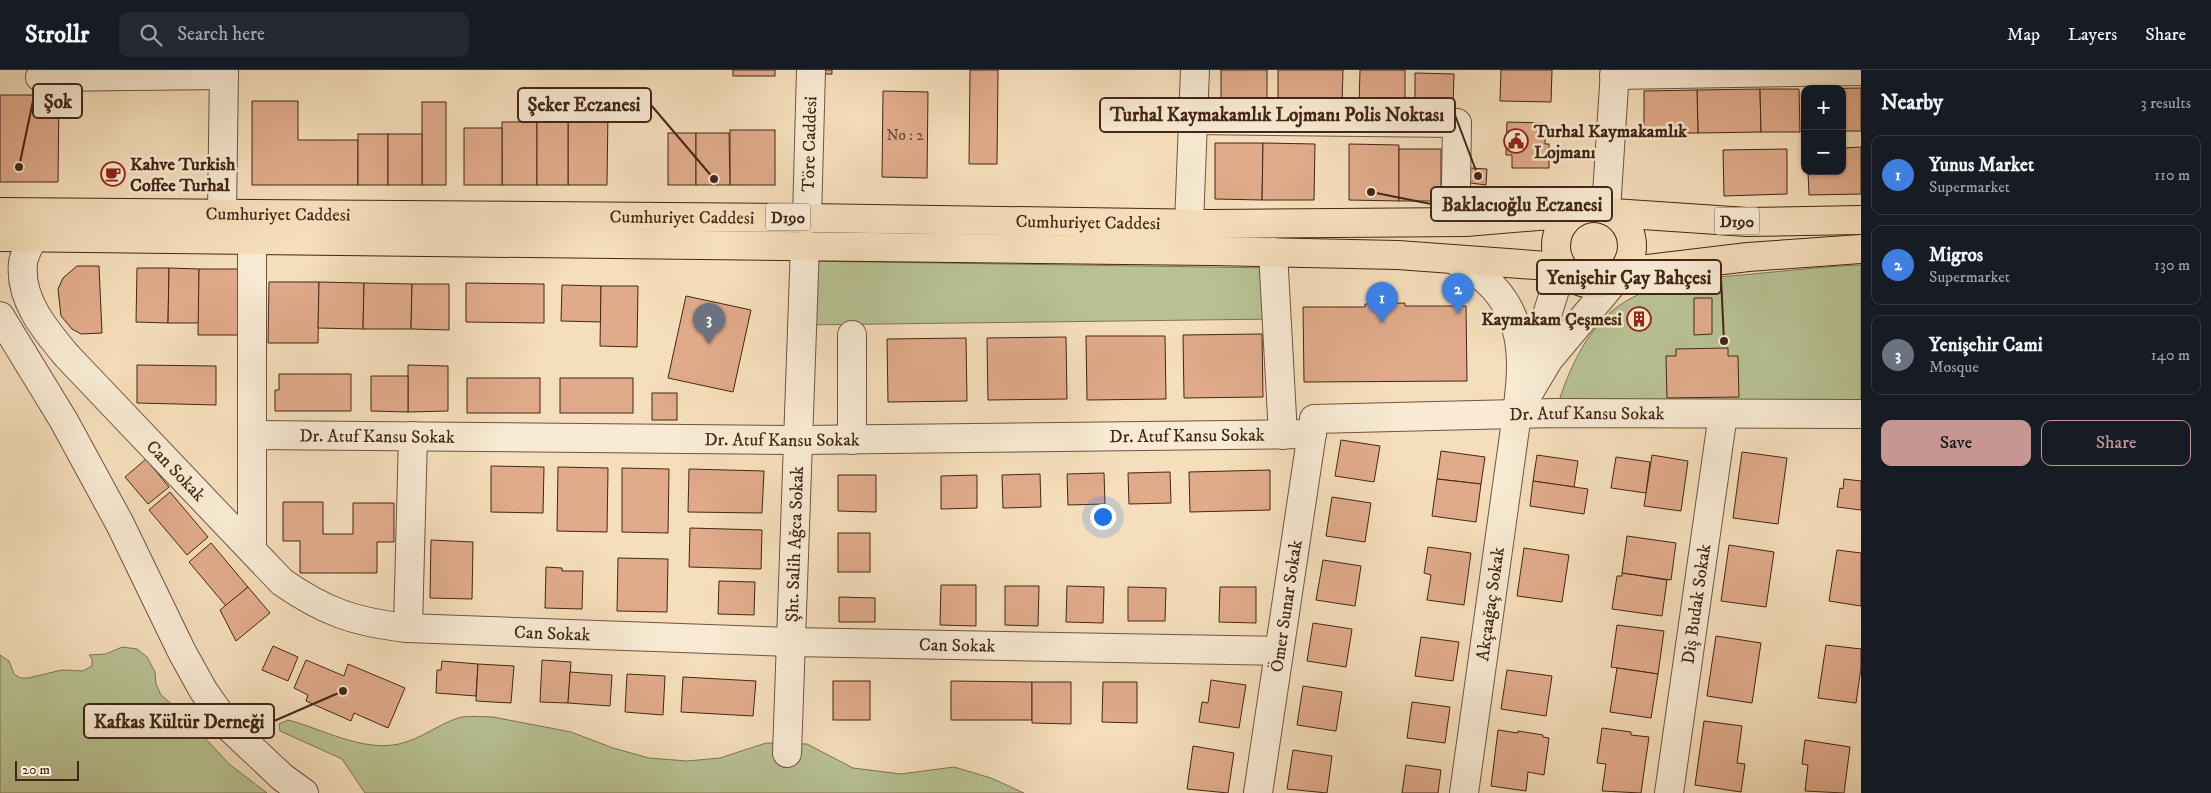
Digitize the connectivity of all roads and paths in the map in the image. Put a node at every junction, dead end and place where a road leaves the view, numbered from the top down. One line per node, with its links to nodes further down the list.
1 (810, 70): 13 (street, Töre Caddesi)
2 (1195, 70): 8 (street)
3 (1801, 71): 4 (street); 6 (street)
4 (1861, 71)
5 (224, 72): 7 (street); 12 (street)
6 (1608, 72): 10 (street)
7 (40, 77)
8 (1193, 120): 9 (street); 15 (street)
9 (1456, 187)
10 (1595, 211): 14 (highway, Cumhuriyet Caddesi / D190); 15 (highway, Cumhuriyet Caddesi / D190); 23 (highway); 24 (highway)
11 (0, 212): 16 (highway, Cumhuriyet Caddesi / D190)
12 (222, 213): 13 (highway, Cumhuriyet Caddesi / D190); 16 (highway, Cumhuriyet Caddesi / D190)
13 (807, 218): 15 (highway, Cumhuriyet Caddesi / D190)
14 (1861, 220)
15 (1189, 224)
16 (32, 225): 17 (highway, Cumhuriyet Caddesi / D190); 18 (highway, Cumhuriyet Caddesi / D190); 25 (street, Can Sokak)
17 (0, 237)
18 (252, 240): 19 (highway, Cumhuriyet Caddesi / D190); 33 (street)
19 (805, 245): 21 (highway, Cumhuriyet Caddesi / D190); 36 (street, Şht. Salih Ağca Sokak)
20 (1861, 249): 24 (highway, D190)
21 (1273, 252): 22 (highway, Cumhuriyet Caddesi / D190); 34 (street)
22 (1452, 259): 23 (highway, Cumhuriyet Caddesi / D190); 29 (street)
23 (1562, 267): 24 (highway); 29 (street)
24 (1622, 272): 29 (street)
25 (28, 292): 26 (street); 38 (street, Can Sokak)
26 (0, 303)
27 (0, 316): 43 (street)
28 (852, 335): 37 (street)
29 (1517, 414): 30 (street, Dr. Atuf Kansu Sokak); 32 (street, Dr. Atuf Kansu Sokak); 45 (street, Akçaağaç Sokak)
30 (1723, 414): 31 (street, Dr. Atuf Kansu Sokak); 46 (street, Diş Budak Sokak)
31 (1861, 414)
32 (1313, 427): 34 (street, Dr. Atuf Kansu Sokak); 41 (street, Ömer Sunar Sokak)
33 (252, 435): 35 (street, Dr. Atuf Kansu Sokak); 38 (street)
34 (1283, 435): 37 (street, Dr. Atuf Kansu Sokak)
35 (413, 436): 36 (street, Dr. Atuf Kansu Sokak); 39 (street)
36 (799, 440): 37 (street, Dr. Atuf Kansu Sokak); 40 (street, Şht. Salih Ağca Sokak)
37 (852, 440)
38 (252, 549): 39 (street, Can Sokak)
39 (408, 628): 40 (street, Can Sokak)
40 (792, 642): 41 (street, Can Sokak); 42 (street, Şht. Salih Ağca Sokak)
41 (1279, 651): 44 (street, Ömer Sunar Sokak)
42 (788, 753)
43 (304, 793)
44 (1258, 793)
45 (1464, 793)
46 (1669, 793)

